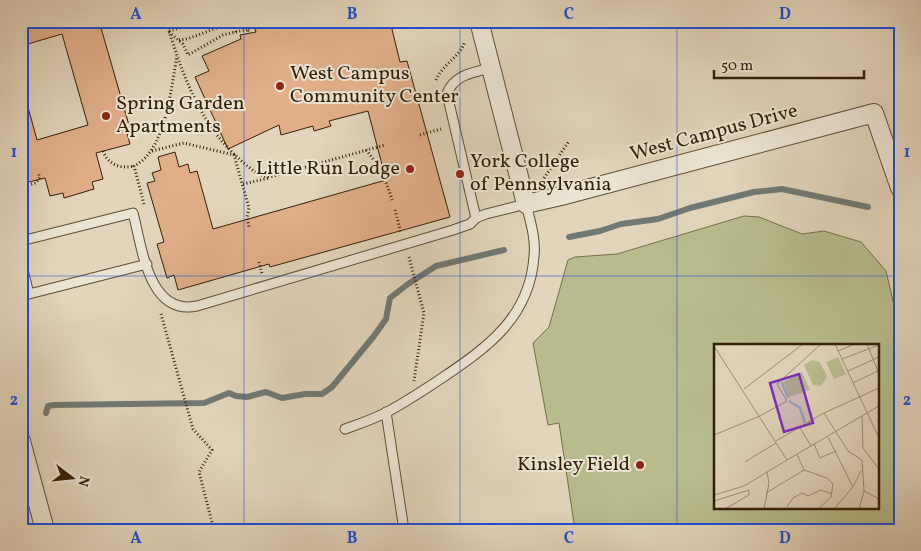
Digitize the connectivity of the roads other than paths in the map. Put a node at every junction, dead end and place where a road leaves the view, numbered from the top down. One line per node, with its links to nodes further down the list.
1 (479, 21): 2 (street)
2 (491, 68): 4 (street); 5 (lane)
3 (900, 188): 4 (street, West Campus Drive)
4 (526, 204): 5 (lane); 10 (lane)
5 (476, 218): 8 (lane)
6 (21, 241): 8 (lane)
7 (21, 262): 9 (lane)
8 (147, 264): 9 (lane)
9 (25, 295)
10 (386, 412): 11 (lane); 14 (lane)
11 (345, 429)
12 (21, 441): 13 (street)
13 (45, 530)
14 (404, 530)

